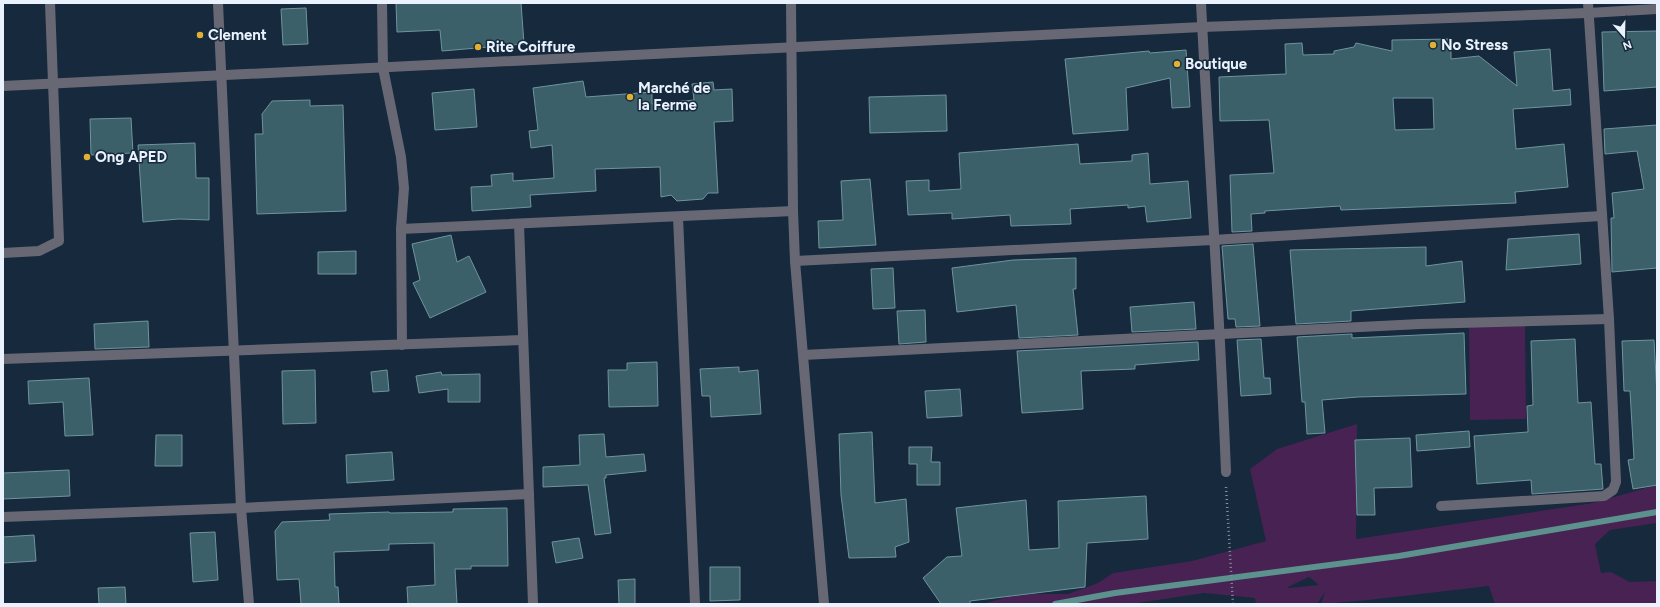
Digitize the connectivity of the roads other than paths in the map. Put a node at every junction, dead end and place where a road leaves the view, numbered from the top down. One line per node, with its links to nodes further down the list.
1 (50, 3): 12 (street)
2 (218, 3): 11 (street)
3 (382, 3): 10 (street)
4 (791, 3): 9 (street)
5 (1201, 3): 8 (street)
6 (1588, 8): 7 (street); 8 (street); 15 (street)
7 (1657, 9)
8 (1202, 27): 9 (street); 19 (street)
9 (793, 48): 10 (street); 14 (street)
10 (383, 68): 11 (street); 18 (street)
11 (221, 75): 12 (street); 26 (street)
12 (53, 83): 13 (street); 20 (street)
13 (3, 86)
14 (793, 211): 16 (street); 21 (street)
15 (1601, 216): 19 (street); 22 (street)
16 (678, 217): 17 (street); 36 (street)
17 (519, 224): 18 (street); 24 (street)
18 (401, 230): 25 (street)
19 (1213, 240): 21 (street); 23 (street)
20 (3, 253)
21 (795, 260): 27 (street)
22 (1609, 319): 23 (street); 31 (street)
23 (1220, 333): 27 (street); 29 (street)
24 (523, 340): 25 (street); 30 (street)
25 (402, 345): 26 (street)
26 (234, 351): 28 (street); 32 (street)
27 (803, 355): 37 (street)
28 (3, 359)
29 (1226, 472)
30 (529, 494): 32 (street); 35 (street)
31 (1441, 506)
32 (241, 508): 33 (street); 34 (street)
33 (3, 517)
34 (249, 604)
35 (534, 604)
36 (695, 604)
37 (824, 604)

